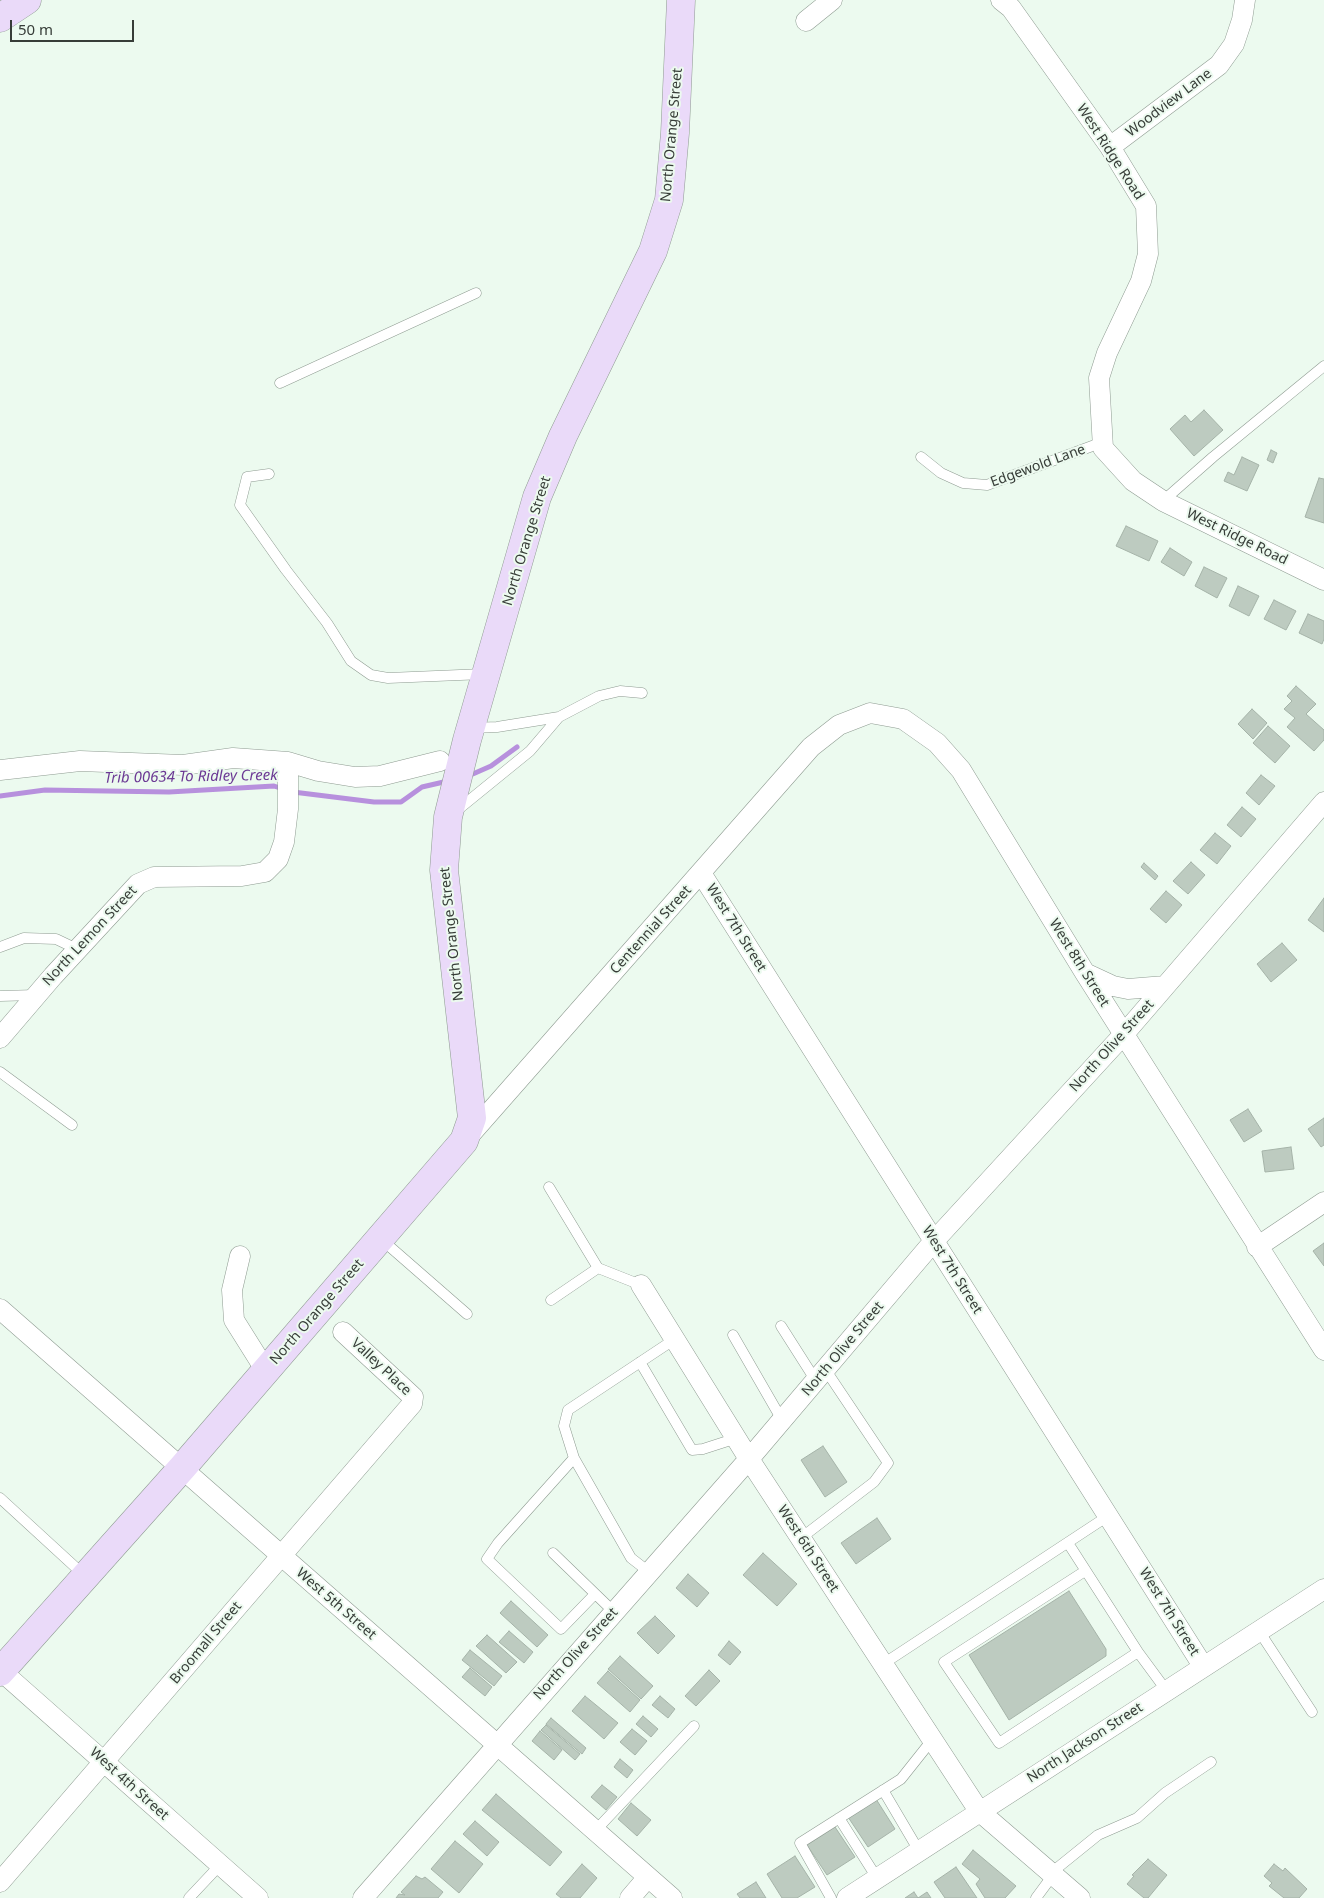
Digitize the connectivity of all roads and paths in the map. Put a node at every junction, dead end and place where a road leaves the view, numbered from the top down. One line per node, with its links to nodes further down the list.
1 (26, 0): 6 (street)
2 (681, 0): 17 (street, North Orange Street)
3 (832, 0): 7 (street)
4 (1001, 0): 8 (street, West Ridge Road)
5 (1245, 0): 8 (street, Woodview Lane)
6 (0, 18)
7 (806, 21)
8 (1110, 147): 12 (street, West Ridge Road)
9 (476, 293): 11 (lane)
10 (1324, 366): 15 (lane)
11 (280, 383)
12 (1103, 442): 13 (lane, Edgewold Lane); 15 (street, West Ridge Road)
13 (921, 457)
14 (269, 474): 17 (lane)
15 (1163, 501): 16 (street, West Ridge Road)
16 (1324, 580)
17 (488, 674): 21 (street, North Orange Street)
18 (642, 693): 20 (lane)
19 (870, 713): 27 (street, Centennial Street); 30 (street, West 8th Street)
20 (560, 717): 21 (lane); 26 (lane)
21 (471, 728): 26 (street, North Orange Street)
22 (440, 761): 24 (street)
23 (0, 770): 24 (street)
24 (288, 771): 29 (street, North Lemon Street)
25 (1324, 802): 31 (street, North Olive Street)
26 (448, 817): 38 (street, North Orange Street)
27 (701, 873): 38 (street, Centennial Street); 42 (street, West 7th Street)
28 (0, 947): 29 (lane)
29 (77, 948): 32 (street, North Lemon Street)
30 (1084, 974): 31 (street); 34 (street, West 8th Street)
31 (1165, 986): 34 (street, North Olive Street)
32 (37, 994): 33 (lane); 35 (street, North Lemon Street)
33 (0, 996)
34 (1124, 1034): 42 (street, North Olive Street); 43 (street, West 8th Street)
35 (0, 1038)
36 (0, 1072): 37 (lane)
37 (72, 1125)
38 (464, 1141): 41 (street, North Orange Street)
39 (549, 1188): 45 (lane)
40 (1324, 1202): 43 (street)
41 (380, 1238): 49 (lane); 56 (street, North Orange Street)
42 (934, 1241): 57 (street, North Olive Street); 65 (street, West 7th Street)
43 (1257, 1247): 54 (street, West 8th Street)
44 (240, 1256): 56 (street)
45 (598, 1268): 46 (lane); 47 (lane)
46 (641, 1285): 53 (street, West 6th Street)
47 (552, 1300)
48 (0, 1309): 63 (street, West 5th Street)
49 (467, 1314)
50 (781, 1326): 57 (lane)
51 (343, 1332): 58 (street, Valley Place)
52 (733, 1335): 59 (lane)
53 (675, 1339): 55 (lane); 60 (street, West 6th Street)
54 (1324, 1350)
55 (640, 1362): 60 (lane); 61 (lane)
56 (266, 1370): 63 (street, North Orange Street)
57 (820, 1375): 59 (street, North Olive Street); 66 (lane)
58 (412, 1404): 69 (street, Broomall Street)
59 (782, 1420): 62 (street, North Olive Street)
60 (736, 1438): 62 (street, West 6th Street)
61 (574, 1458): 71 (lane); 74 (lane)
62 (749, 1459): 66 (street, West 6th Street); 71 (street, North Olive Street)
63 (182, 1468): 69 (street, West 5th Street); 72 (street, North Orange Street)
64 (0, 1498): 72 (lane)
65 (1108, 1516): 67 (lane); 79 (street, West 7th Street)
66 (801, 1538): 78 (street, West 6th Street)
67 (1068, 1543): 70 (lane); 78 (lane)
68 (553, 1554): 74 (lane)
69 (280, 1555): 85 (street, West 5th Street); 86 (street, Broomall Street)
70 (1085, 1570): 77 (lane); 77 (lane)
71 (649, 1572): 75 (street, North Olive Street)
72 (85, 1577): 80 (street, North Orange Street)
73 (1324, 1589): 76 (street, North Jackson Street)
74 (595, 1594): 75 (lane)
75 (614, 1612): 85 (street, North Olive Street)
76 (1259, 1631): 79 (street, North Jackson Street); 82 (lane)
77 (1138, 1652): 81 (lane)
78 (884, 1664): 84 (street, West 6th Street)
79 (1204, 1666): 81 (street, North Jackson Street)
80 (0, 1671): 86 (street, West 4th Street)
81 (1166, 1690): 89 (street, North Jackson Street)
82 (1312, 1712)
83 (694, 1726): 91 (lane)
84 (932, 1740): 88 (lane); 89 (street, West 6th Street)
85 (496, 1744): 91 (street, West 5th Street); 100 (street, North Olive Street)
86 (104, 1761): 93 (street, West 4th Street); 97 (street, Broomall Street)
87 (1211, 1762): 94 (lane)
88 (883, 1790): 90 (lane); 92 (lane)
89 (979, 1811): 92 (street, North Jackson Street); 94 (street, West 6th Street)
90 (839, 1818): 96 (lane); 103 (lane)
91 (596, 1830): 95 (street, West 5th Street)
92 (919, 1851): 96 (street, North Jackson Street)
93 (220, 1864): 98 (lane); 99 (street, West 4th Street)
94 (1052, 1874): 105 (lane); 106 (street, West 6th Street)
95 (648, 1877): 101 (street); 102 (street, West 5th Street)
96 (877, 1878): 104 (street, North Jackson Street)
97 (0, 1882)
98 (194, 1896)
99 (258, 1898)
100 (363, 1898)
101 (630, 1898)
102 (672, 1898)
103 (831, 1898)
104 (847, 1898)
105 (1036, 1898)
106 (1080, 1898)

